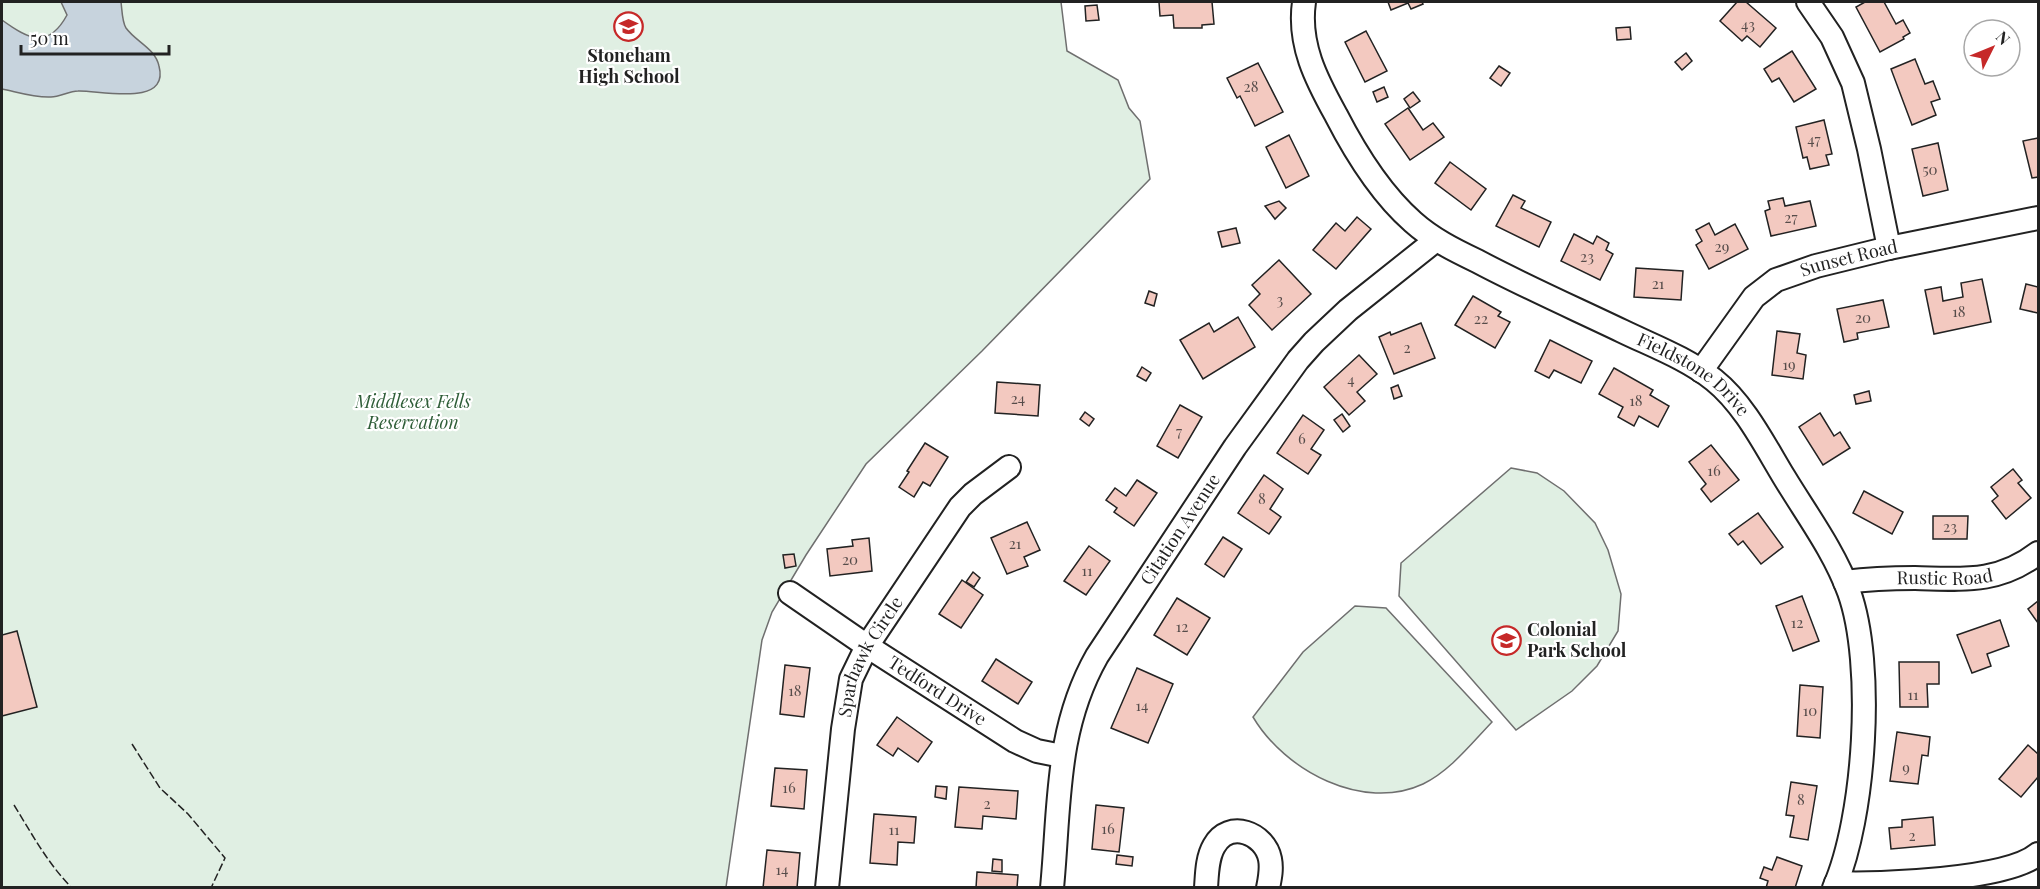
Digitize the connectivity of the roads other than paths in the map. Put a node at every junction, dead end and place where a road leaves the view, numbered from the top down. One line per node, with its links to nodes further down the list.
1 (1304, 2): 4 (street, Fieldstone Drive)
2 (1808, 2): 5 (street)
3 (2038, 218): 5 (street, Sunset Road)
4 (1436, 240): 6 (street, Fieldstone Drive); 12 (street, Citation Avenue)
5 (1889, 248): 6 (street, Sunset Road)
6 (1701, 371): 9 (street, Fieldstone Drive)
7 (1009, 467): 11 (street, Sparhawk Circle)
8 (2038, 553): 9 (street, Rustic Road)
9 (1845, 582): 14 (street, Fieldstone Drive)
10 (790, 593): 11 (street, Tedford Drive)
11 (867, 646): 12 (street, Tedford Drive); 15 (street, Sparhawk Circle)
12 (1062, 756): 16 (street, Citation Avenue)
13 (2038, 854): 14 (street)
14 (1835, 885)
15 (827, 888)
16 (1052, 888)
17 (1206, 888): 18 (street)
18 (1269, 888)

